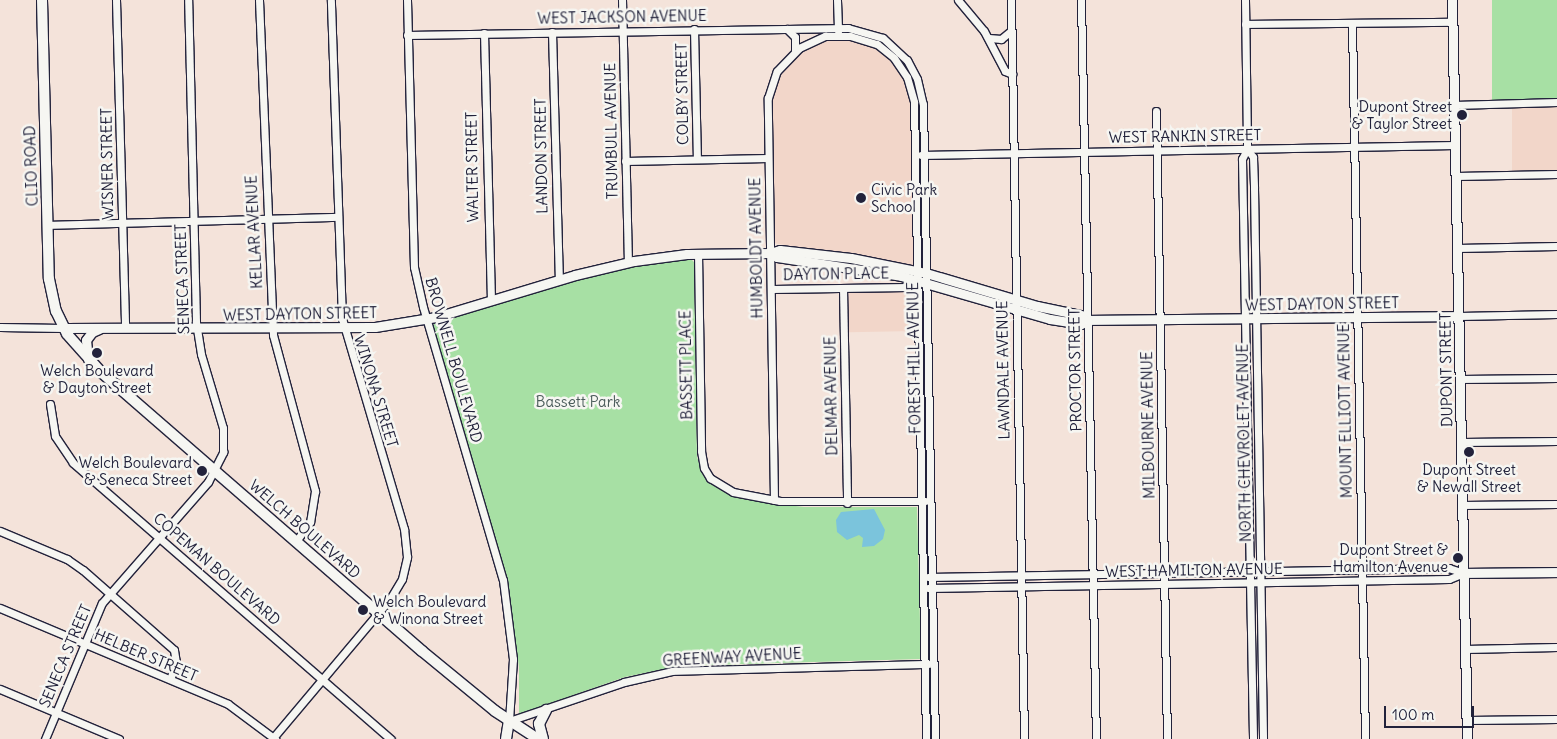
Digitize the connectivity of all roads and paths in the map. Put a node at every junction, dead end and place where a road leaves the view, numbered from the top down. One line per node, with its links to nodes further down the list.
1 (42, 0): 50 (main road, CLIO ROAD)
2 (116, 0): 49 (street, WISNER STREET)
3 (188, 0): 48 (street, SENECA STREET)
4 (260, 0): 47 (street, KELLAR AVENUE)
5 (331, 0): 46 (street, WINONA STREET)
6 (407, 0): 24 (street, BROWNELL BOULEVARD)
7 (622, 0): 19 (street, TRUMBULL AVENUE)
8 (837, 0): 20 (street)
9 (958, 0): 25 (street)
10 (1011, 0): 21 (street, LAWNDALE AVENUE)
11 (1081, 0): 35 (street, PROCTOR STREET)
12 (1245, 0): 16 (street, NORTH CHEVROLET AVENUE)
13 (1452, 0): 14 (street, DUPONT STREET)
14 (1452, 22): 15 (street); 29 (street, DUPONT STREET)
15 (1352, 23): 16 (street); 32 (street, MOUNT ELLIOTT AVENUE)
16 (1245, 24): 33 (street, NORTH CHEVROLET AVENUE)
17 (786, 28): 18 (street, WEST JACKSON AVENUE); 20 (street, WEST JACKSON AVENUE); 26 (street)
18 (694, 29): 19 (street, WEST JACKSON AVENUE); 40 (street, COLBY STREET)
19 (623, 30): 22 (street, WEST JACKSON AVENUE); 41 (street, TRUMBULL AVENUE)
20 (838, 31): 26 (street, HUMBOLDT AVENUE); 37 (street, FOREST HILL AVENUE); 38 (street, FOREST HILL AVENUE)
21 (1011, 31): 25 (street); 27 (street, LAWNDALE AVENUE)
22 (552, 32): 23 (street, WEST JACKSON AVENUE); 59 (street, LANDON STREET)
23 (484, 33): 24 (street, WEST JACKSON AVENUE); 63 (street, WALTER STREET)
24 (407, 34): 68 (street, BROWNELL BOULEVARD)
25 (989, 38): 27 (street)
26 (795, 50): 39 (street, HUMBOLDT AVENUE)
27 (1012, 74): 36 (street, LAWNDALE AVENUE)
28 (1557, 102): 29 (street)
29 (1454, 105): 31 (street, DUPONT STREET)
30 (1156, 111): 34 (street, MILBOURNE AVENUE)
31 (1455, 145): 32 (street, WEST RANKIN STREET); 43 (street, DUPONT STREET)
32 (1354, 147): 33 (street, WEST RANKIN STREET); 67 (street, MOUNT ELLIOTT AVENUE)
33 (1248, 149): 34 (street, WEST RANKIN STREET); 55 (street, NORTH CHEVROLET AVENUE); 56 (street, NORTH CHEVROLET AVENUE)
34 (1157, 151): 35 (street, WEST RANKIN STREET); 72 (street, MILBOURNE AVENUE)
35 (1084, 152): 36 (street, WEST RANKIN STREET); 70 (street, PROCTOR STREET)
36 (1013, 153): 38 (street, WEST RANKIN STREET); 62 (street, LAWNDALE AVENUE)
37 (916, 155): 38 (street, WEST RANKIN STREET); 44 (street, FOREST HILL AVENUE)
38 (924, 155): 45 (street, FOREST HILL AVENUE)
39 (768, 158): 40 (street); 54 (street, HUMBOLDT AVENUE)
40 (697, 159): 41 (street)
41 (625, 161): 57 (street, TRUMBULL AVENUE)
42 (1557, 174): 43 (street)
43 (1456, 176): 52 (street, DUPONT STREET)
44 (916, 195): 45 (street); 58 (street, FOREST HILL AVENUE)
45 (925, 195): 58 (street, FOREST HILL AVENUE)
46 (337, 217): 47 (street); 81 (street, WINONA STREET)
47 (267, 219): 48 (street); 80 (street, KELLAR AVENUE)
48 (194, 221): 49 (street); 79 (street, SENECA STREET)
49 (122, 223): 50 (street); 78 (street, WISNER STREET)
50 (48, 225): 76 (main road, CLIO ROAD)
51 (1557, 246): 52 (street)
52 (1457, 248): 66 (street, DUPONT STREET)
53 (698, 253): 54 (street, WEST DAYTON STREET); 57 (street, WEST DAYTON STREET); 93 (street, BASSETT PLACE)
54 (770, 253): 58 (street, WEST DAYTON STREET); 61 (street, HUMBOLDT AVENUE)
55 (1244, 256): 56 (street); 71 (street, NORTH CHEVROLET AVENUE)
56 (1254, 256): 69 (street, NORTH CHEVROLET AVENUE)
57 (628, 262): 59 (street, WEST DAYTON STREET)
58 (922, 277): 60 (street, DAYTON PLACE); 62 (street, WEST DAYTON STREET); 64 (street, WEST DAYTON STREET); 73 (street, FOREST HILL AVENUE); 74 (street, FOREST HILL AVENUE)
59 (559, 280): 63 (street, WEST DAYTON STREET)
60 (843, 288): 61 (street, DAYTON PLACE); 96 (street, DELMAR AVENUE)
61 (772, 289): 93 (street, HUMBOLDT AVENUE)
62 (1016, 300): 64 (street, LAWNDALE AVENUE); 70 (street, WEST DAYTON STREET)
63 (490, 301): 68 (street, WEST DAYTON STREET)
64 (1016, 310): 70 (street, WEST DAYTON STREET); 109 (street, LAWNDALE AVENUE)
65 (1557, 314): 66 (street, WEST DAYTON STREET)
66 (1459, 316): 67 (street, WEST DAYTON STREET); 84 (street, DUPONT STREET)
67 (1357, 318): 69 (street, WEST DAYTON STREET); 102 (street, MOUNT ELLIOTT AVENUE)
68 (426, 319): 81 (street, WEST DAYTON STREET); 137 (street, BROWNELL BOULEVARD)
69 (1256, 319): 71 (street, WEST DAYTON STREET); 91 (street, NORTH CHEVROLET AVENUE)
70 (1088, 320): 72 (street, WEST DAYTON STREET); 108 (street, PROCTOR STREET)
71 (1245, 320): 72 (street, WEST DAYTON STREET); 90 (street, NORTH CHEVROLET AVENUE)
72 (1160, 321): 106 (street, MILBOURNE AVENUE)
73 (918, 323): 74 (street); 85 (street, FOREST HILL AVENUE)
74 (927, 323): 86 (street, FOREST HILL AVENUE)
75 (0, 327): 76 (street, WEST DAYTON STREET)
76 (64, 328): 77 (street, WEST DAYTON STREET); 82 (main road, WELCH BOULEVARD)
77 (102, 328): 78 (street, WEST DAYTON STREET); 82 (street)
78 (124, 328): 79 (street, WEST DAYTON STREET)
79 (197, 328): 80 (street, WEST DAYTON STREET); 92 (street, SENECA STREET)
80 (272, 329): 81 (street, WEST DAYTON STREET); 101 (street, KELLAR AVENUE)
81 (343, 329): 122 (street, WINONA STREET)
82 (89, 361): 92 (main road, WELCH BOULEVARD)
83 (1557, 378): 84 (street)
84 (1460, 379): 89 (street, DUPONT STREET)
85 (920, 392): 86 (street); 95 (street, FOREST HILL AVENUE)
86 (929, 392): 94 (street, FOREST HILL AVENUE)
87 (50, 404): 100 (street, COPEMAN BOULEVARD)
88 (1557, 441): 89 (street)
89 (1461, 442): 98 (street, DUPONT STREET)
90 (1247, 448): 91 (street); 104 (street, NORTH CHEVROLET AVENUE)
91 (1258, 448): 103 (street, NORTH CHEVROLET AVENUE)
92 (215, 471): 100 (street, SENECA STREET); 101 (main road, WELCH BOULEVARD)
93 (774, 500): 96 (street)
94 (931, 501): 95 (street); 110 (street, FOREST HILL AVENUE)
95 (922, 502): 96 (street); 111 (street, FOREST HILL AVENUE)
96 (846, 503)
97 (1557, 504): 98 (street)
98 (1462, 505): 107 (street, DUPONT STREET)
99 (0, 531): 120 (street)
100 (160, 538): 120 (street, SENECA STREET); 128 (street, COPEMAN BOULEVARD)
101 (296, 541): 122 (main road, WELCH BOULEVARD)
102 (1362, 570): 103 (street, WEST HAMILTON AVENUE); 107 (street, WEST HAMILTON AVENUE); 112 (street, MOUNT ELLIOTT AVENUE)
103 (1260, 571): 104 (street, WEST HAMILTON AVENUE); 114 (street, NORTH CHEVROLET AVENUE)
104 (1250, 572): 106 (street, WEST HAMILTON AVENUE); 113 (street, NORTH CHEVROLET AVENUE)
105 (1557, 572): 107 (street, WEST HAMILTON AVENUE)
106 (1164, 573): 108 (street, WEST HAMILTON AVENUE); 115 (street, MILBOURNE AVENUE)
107 (1464, 573): 112 (street, WEST HAMILTON AVENUE); 125 (street, DUPONT STREET)
108 (1093, 575): 109 (street, WEST HAMILTON AVENUE); 116 (street, PROCTOR STREET)
109 (1021, 576): 110 (street, WEST HAMILTON AVENUE); 117 (street, LAWNDALE AVENUE)
110 (932, 577): 111 (street, WEST HAMILTON AVENUE); 119 (street, FOREST HILL AVENUE)
111 (923, 578): 118 (street, FOREST HILL AVENUE)
112 (1362, 580): 114 (street, WEST HAMILTON AVENUE); 152 (street, MOUNT ELLIOTT AVENUE)
113 (1250, 582): 114 (street, WEST HAMILTON AVENUE); 115 (street, WEST HAMILTON AVENUE); 133 (street, NORTH CHEVROLET AVENUE)
114 (1260, 582): 134 (street, NORTH CHEVROLET AVENUE)
115 (1165, 584): 116 (street, WEST HAMILTON AVENUE); 149 (street, MILBOURNE AVENUE)
116 (1093, 586): 117 (street, WEST HAMILTON AVENUE); 148 (street, PROCTOR STREET)
117 (1021, 587): 119 (street, WEST HAMILTON AVENUE); 147 (street, LAWNDALE AVENUE)
118 (923, 588): 119 (street, WEST HAMILTON AVENUE); 126 (street, FOREST HILL AVENUE)
119 (932, 588): 127 (street, FOREST HILL AVENUE)
120 (110, 594): 123 (street, SENECA STREET); 129 (street)
121 (0, 608): 123 (street, HELBER STREET)
122 (378, 613): 128 (street, WINONA STREET); 137 (main road, WELCH BOULEVARD)
123 (85, 644): 129 (street, HELBER STREET); 132 (street, SENECA STREET)
124 (1557, 647): 125 (street)
125 (1465, 648): 136 (street, DUPONT STREET)
126 (924, 664): 127 (street, GREENWAY AVENUE); 131 (street, GREENWAY AVENUE); 145 (street, FOREST HILL AVENUE)
127 (934, 664): 146 (street, FOREST HILL AVENUE)
128 (321, 678): 138 (street, WINONA STREET); 141 (street, COPEMAN BOULEVARD)
129 (170, 679): 138 (street, HELBER STREET)
130 (0, 689): 132 (street)
131 (546, 710): 137 (street, GREENWAY AVENUE); 144 (main road)
132 (56, 713): 139 (street, SENECA STREET); 140 (street)
133 (1252, 715): 134 (street); 150 (street, NORTH CHEVROLET AVENUE)
134 (1263, 715): 151 (street, NORTH CHEVROLET AVENUE)
135 (1557, 719): 136 (street)
136 (1467, 720): 153 (street, DUPONT STREET)
137 (509, 721): 142 (main road); 143 (main road, WELCH BOULEVARD)
138 (273, 738)
139 (45, 739)
140 (119, 739)
141 (391, 739)
142 (506, 739)
143 (538, 739)
144 (543, 739)
145 (926, 739)
146 (935, 739)
147 (1024, 739)
148 (1096, 739)
149 (1167, 739)
150 (1253, 739)
151 (1263, 739)
152 (1365, 739)
153 (1467, 739)

